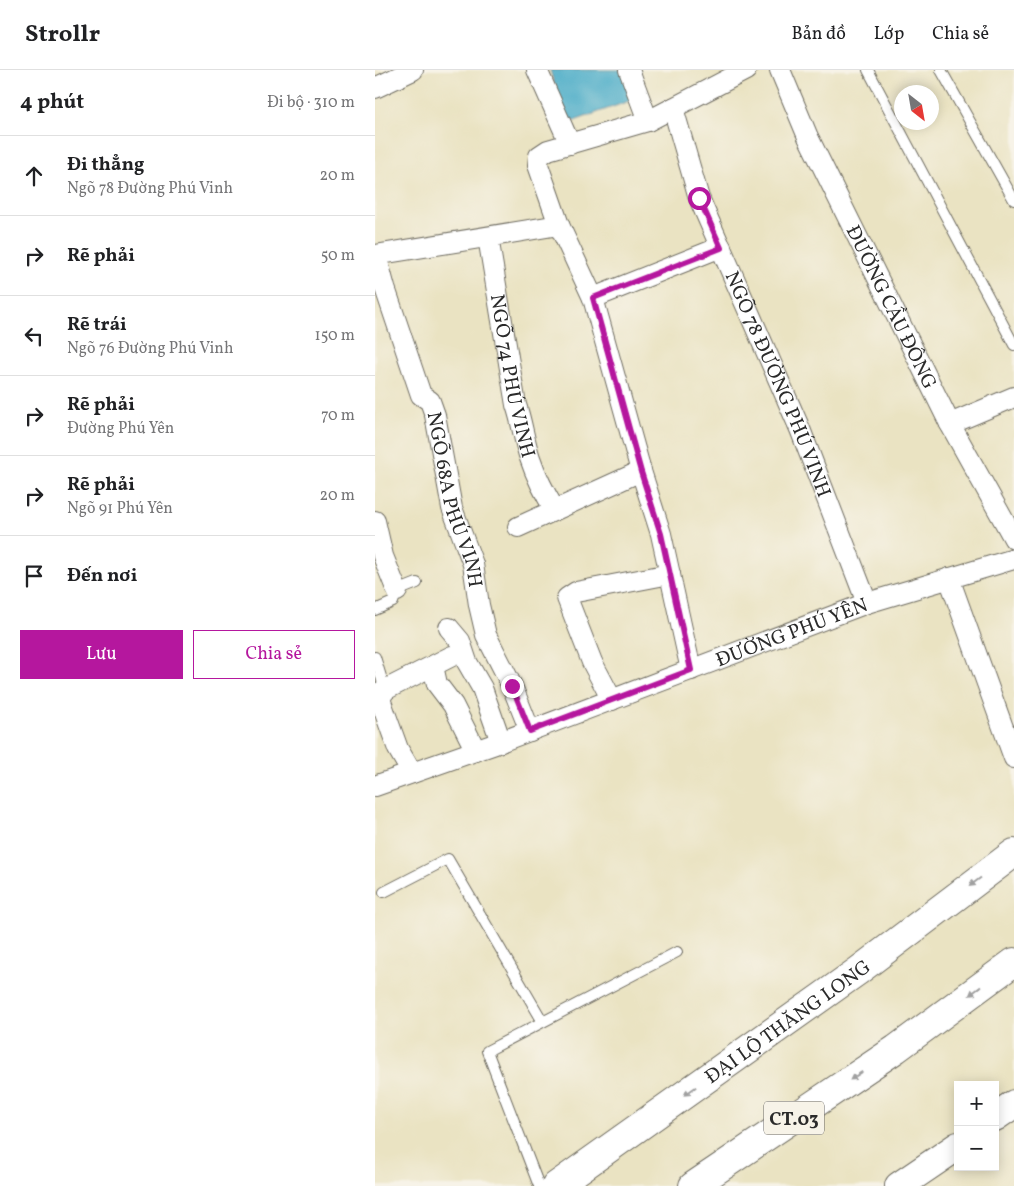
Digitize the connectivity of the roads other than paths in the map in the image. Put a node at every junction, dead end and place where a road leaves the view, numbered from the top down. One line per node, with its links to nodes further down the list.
1 (413, 70): 8 (street)
2 (537, 70): 11 (street)
3 (629, 70): 10 (street)
4 (746, 70): 9 (street)
5 (780, 70): 20 (street, ĐƯỜNG CẦU ĐÔNG)
6 (869, 70): 18 (lane)
7 (941, 70): 12 (lane)
8 (375, 88)
9 (673, 108): 10 (street); 15 (street, NGÕ 78 ĐƯỜNG PHÚ VINH)
10 (648, 121): 11 (street)
11 (571, 144): 13 (street)
12 (1014, 200)
13 (559, 225): 14 (street); 17 (street)
14 (488, 236): 16 (street); 22 (street, NGÕ 74 PHÚ VINH)
15 (721, 248): 17 (street); 31 (street, NGÕ 78 ĐƯỜNG PHÚ VINH)
16 (376, 255): 40 (street, NGÕ 68A PHÚ VINH)
17 (593, 298): 21 (street)
18 (1014, 345)
19 (1014, 397): 20 (street)
20 (950, 424): 25 (street, ĐƯỜNG CẦU ĐÔNG)
21 (641, 472): 22 (street); 27 (street)
22 (555, 510): 24 (street)
23 (375, 521): 30 (street)
24 (518, 527)
25 (1014, 539)
26 (1014, 558): 28 (street, ĐƯỜNG PHÚ YÊN)
27 (670, 574): 37 (street); 39 (street)
28 (949, 578): 31 (street, ĐƯỜNG PHÚ YÊN); 43 (street)
29 (417, 583): 30 (lane)
30 (397, 591): 32 (lane)
31 (867, 603): 37 (street, ĐƯỜNG PHÚ YÊN)
32 (375, 610)
33 (449, 628): 41 (street)
34 (452, 656): 36 (street)
35 (375, 657): 38 (lane)
36 (433, 666): 38 (street); 42 (street)
37 (691, 670): 39 (street, ĐƯỜNG PHÚ YÊN)
38 (380, 693): 44 (street)
39 (612, 700): 40 (street, ĐƯỜNG PHÚ YÊN)
40 (530, 731): 41 (street, ĐƯỜNG PHÚ YÊN)
41 (501, 742): 42 (street, ĐƯỜNG PHÚ YÊN)
42 (476, 751): 44 (street, ĐƯỜNG PHÚ YÊN)
43 (1014, 758)
44 (413, 773): 45 (street, ĐƯỜNG PHÚ YÊN)
45 (375, 786)
46 (1014, 853): 54 (main road, ĐẠI LỘ THĂNG LONG, one-way to 54)
47 (384, 892): 50 (lane)
48 (677, 952): 50 (lane)
49 (1014, 962): 55 (main road, CT.03, one-way to 55)
50 (543, 1022): 54 (lane)
51 (1014, 1104): 52 (main road)
52 (999, 1114)
53 (954, 1148): 56 (main road)
54 (554, 1185)
55 (693, 1186)
56 (899, 1186)

